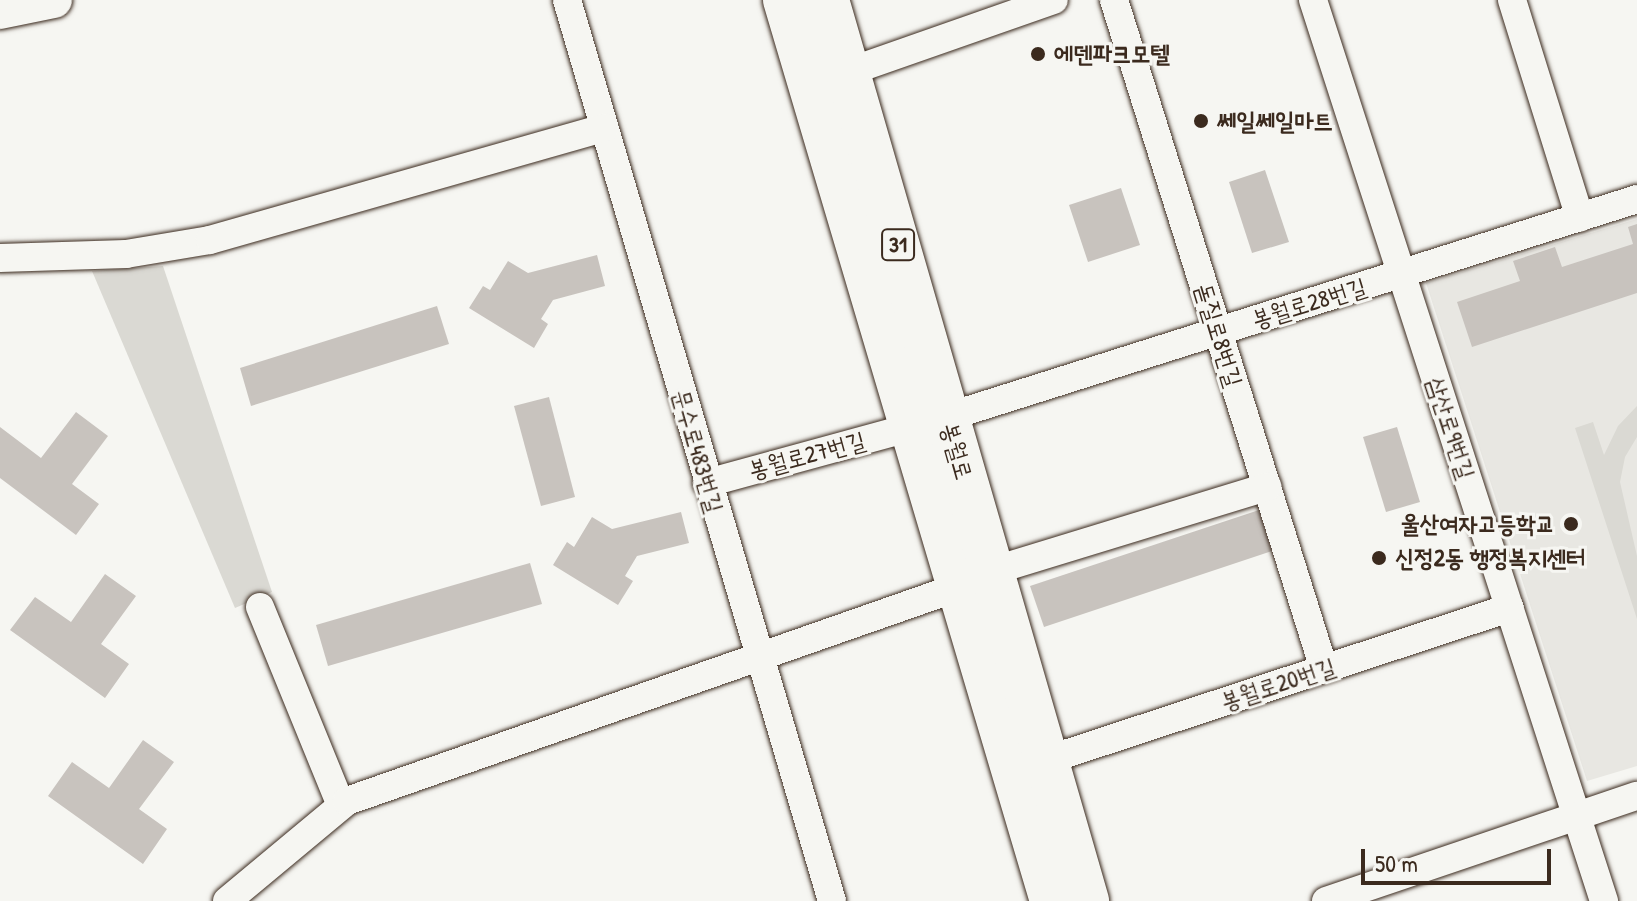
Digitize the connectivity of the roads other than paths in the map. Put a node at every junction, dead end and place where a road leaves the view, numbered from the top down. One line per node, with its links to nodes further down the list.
1 (54, 0): 8 (street)
2 (567, 0): 10 (street, 문수로483번길)
3 (1054, 0): 9 (street)
4 (1114, 0): 15 (street, 돋질로8번길)
5 (1313, 0): 14 (street, 삼산로9번길)
6 (1512, 0): 12 (street)
7 (807, 4): 9 (main road, 봉월로 / 31); 16 (main road)
8 (0, 11)
9 (848, 72): 16 (main road, 봉월로 / 31)
10 (604, 128): 13 (street); 17 (street, 문수로483번길)
11 (1637, 199): 12 (street, 봉월로28번길)
12 (1580, 218): 14 (street, 봉월로28번길)
13 (0, 258)
14 (1402, 274): 15 (street, 봉월로28번길); 21 (street, 삼산로9번길)
15 (1218, 332): 16 (street, 봉월로28번길); 18 (street, 돋질로8번길)
16 (928, 422): 17 (street, 봉월로27번길); 19 (main road, 봉월로 / 31)
17 (707, 483): 22 (street, 문수로483번길)
18 (1267, 487): 19 (street); 23 (street, 돋질로8번길)
19 (974, 579): 22 (street); 24 (main road, 봉월로 / 31); 30 (main road)
20 (260, 607): 26 (street)
21 (1510, 608): 23 (street, 봉월로20번길); 27 (street, 삼산로9번길)
22 (759, 659): 26 (street); 29 (street, 문수로483번길)
23 (1324, 669): 24 (street, 봉월로20번길)
24 (1047, 760): 31 (main road, 봉월로 / 31)
25 (1637, 796): 27 (street)
26 (341, 805): 28 (street)
27 (1576, 816): 32 (street); 33 (street, 삼산로9번길)
28 (227, 901)
29 (832, 901)
30 (1052, 901)
31 (1087, 901)
32 (1326, 901)
33 (1604, 901)

